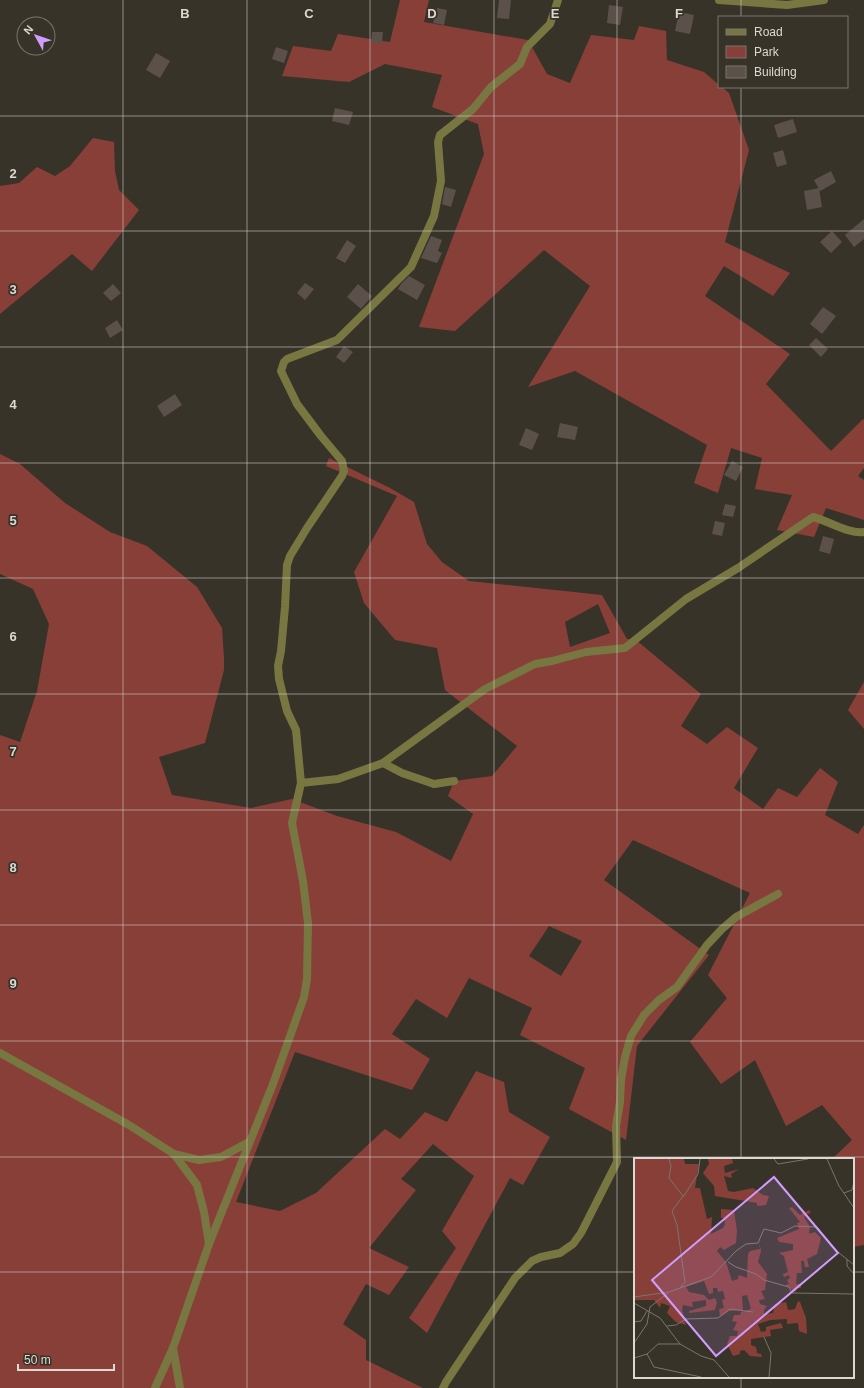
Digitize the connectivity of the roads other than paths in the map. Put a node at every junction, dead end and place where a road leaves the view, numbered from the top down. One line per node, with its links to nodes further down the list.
1 (558, 0): 7 (street)
2 (719, 0): 3 (street)
3 (824, 0)
4 (864, 532): 5 (street)
5 (383, 763): 6 (street); 7 (street)
6 (454, 781)
7 (302, 783): 10 (street)
8 (778, 894): 16 (street)
9 (0, 1053): 11 (street)
10 (250, 1142): 11 (street); 12 (street)
11 (174, 1154): 12 (street)
12 (209, 1244): 13 (street)
13 (173, 1348): 14 (street); 15 (street)
14 (156, 1388)
15 (180, 1388)
16 (444, 1388)

